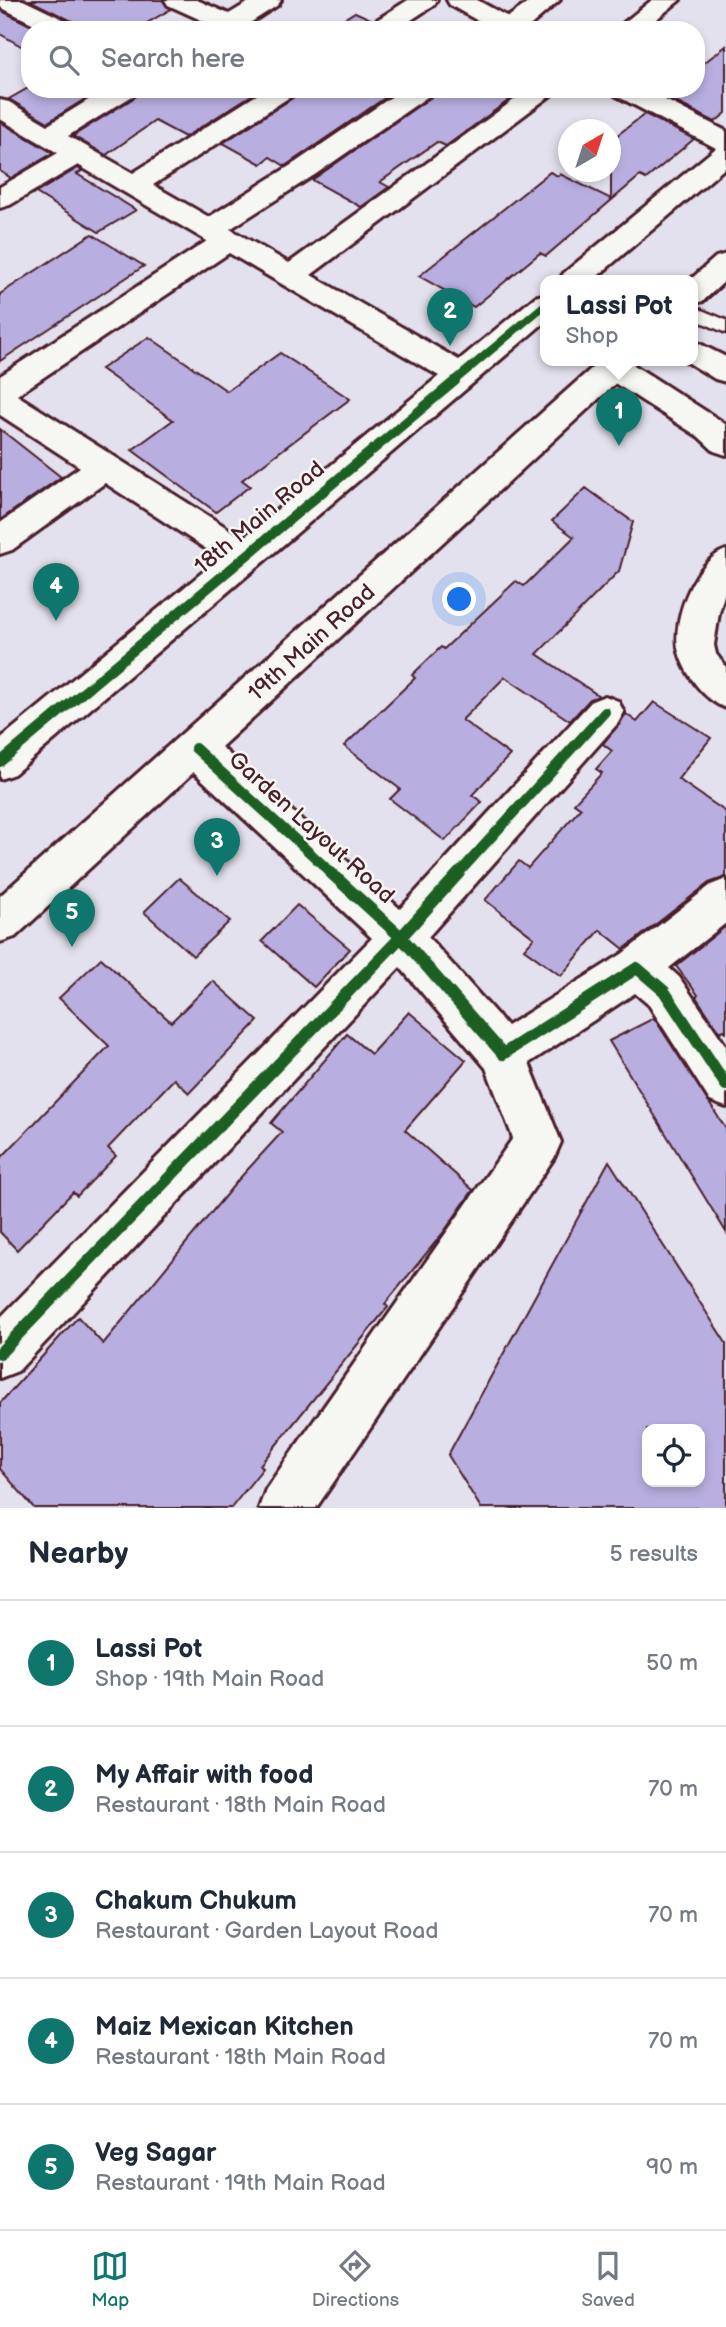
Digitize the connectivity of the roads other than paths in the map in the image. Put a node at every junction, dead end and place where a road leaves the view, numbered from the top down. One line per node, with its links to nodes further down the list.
1 (4, 0): 8 (street)
2 (177, 0): 9 (street)
3 (269, 0): 10 (street)
4 (425, 0): 11 (street)
5 (459, 0): 12 (street)
6 (548, 0): 13 (street)
7 (668, 0): 14 (street)
8 (47, 21)
9 (215, 21)
10 (236, 21)
11 (392, 21)
12 (496, 21)
13 (520, 21)
14 (639, 21)
15 (110, 98): 21 (street)
16 (270, 98): 25 (street)
17 (408, 98): 27 (street)
18 (534, 98): 29 (street)
19 (641, 98): 22 (street)
20 (0, 108): 21 (street)
21 (49, 136): 23 (street)
22 (726, 142)
23 (78, 153): 25 (street); 26 (street)
24 (726, 153): 30 (street)
25 (133, 185): 27 (street)
26 (0, 199)
27 (220, 233): 29 (street); 40 (street)
28 (726, 264): 31 (street)
29 (292, 275): 39 (street)
30 (580, 275)
31 (698, 289)
32 (540, 308): 39 (street, 18th Main Road)
33 (698, 314): 34 (lane)
34 (726, 327)
35 (698, 355): 38 (street)
36 (615, 366): 48 (street, 19th Main Road)
37 (620, 366): 41 (street)
38 (726, 371)
39 (461, 375): 44 (street, 18th Main Road)
40 (3, 403): 42 (street)
41 (721, 431)
42 (104, 467): 43 (street); 44 (street)
43 (0, 541)
44 (244, 556): 49 (street, 18th Main Road)
45 (726, 564): 46 (street)
46 (726, 692)
47 (605, 712): 52 (street)
48 (195, 748): 51 (street, 19th Main Road); 52 (street, Garden Layout Road)
49 (0, 762)
50 (726, 898): 53 (street)
51 (0, 923)
52 (401, 937): 54 (street, Garden Layout Road); 56 (street)
53 (637, 968): 54 (street); 55 (street)
54 (503, 1054): 57 (street, Garden Layout Road)
55 (726, 1085)
56 (0, 1353)
57 (285, 1508)

